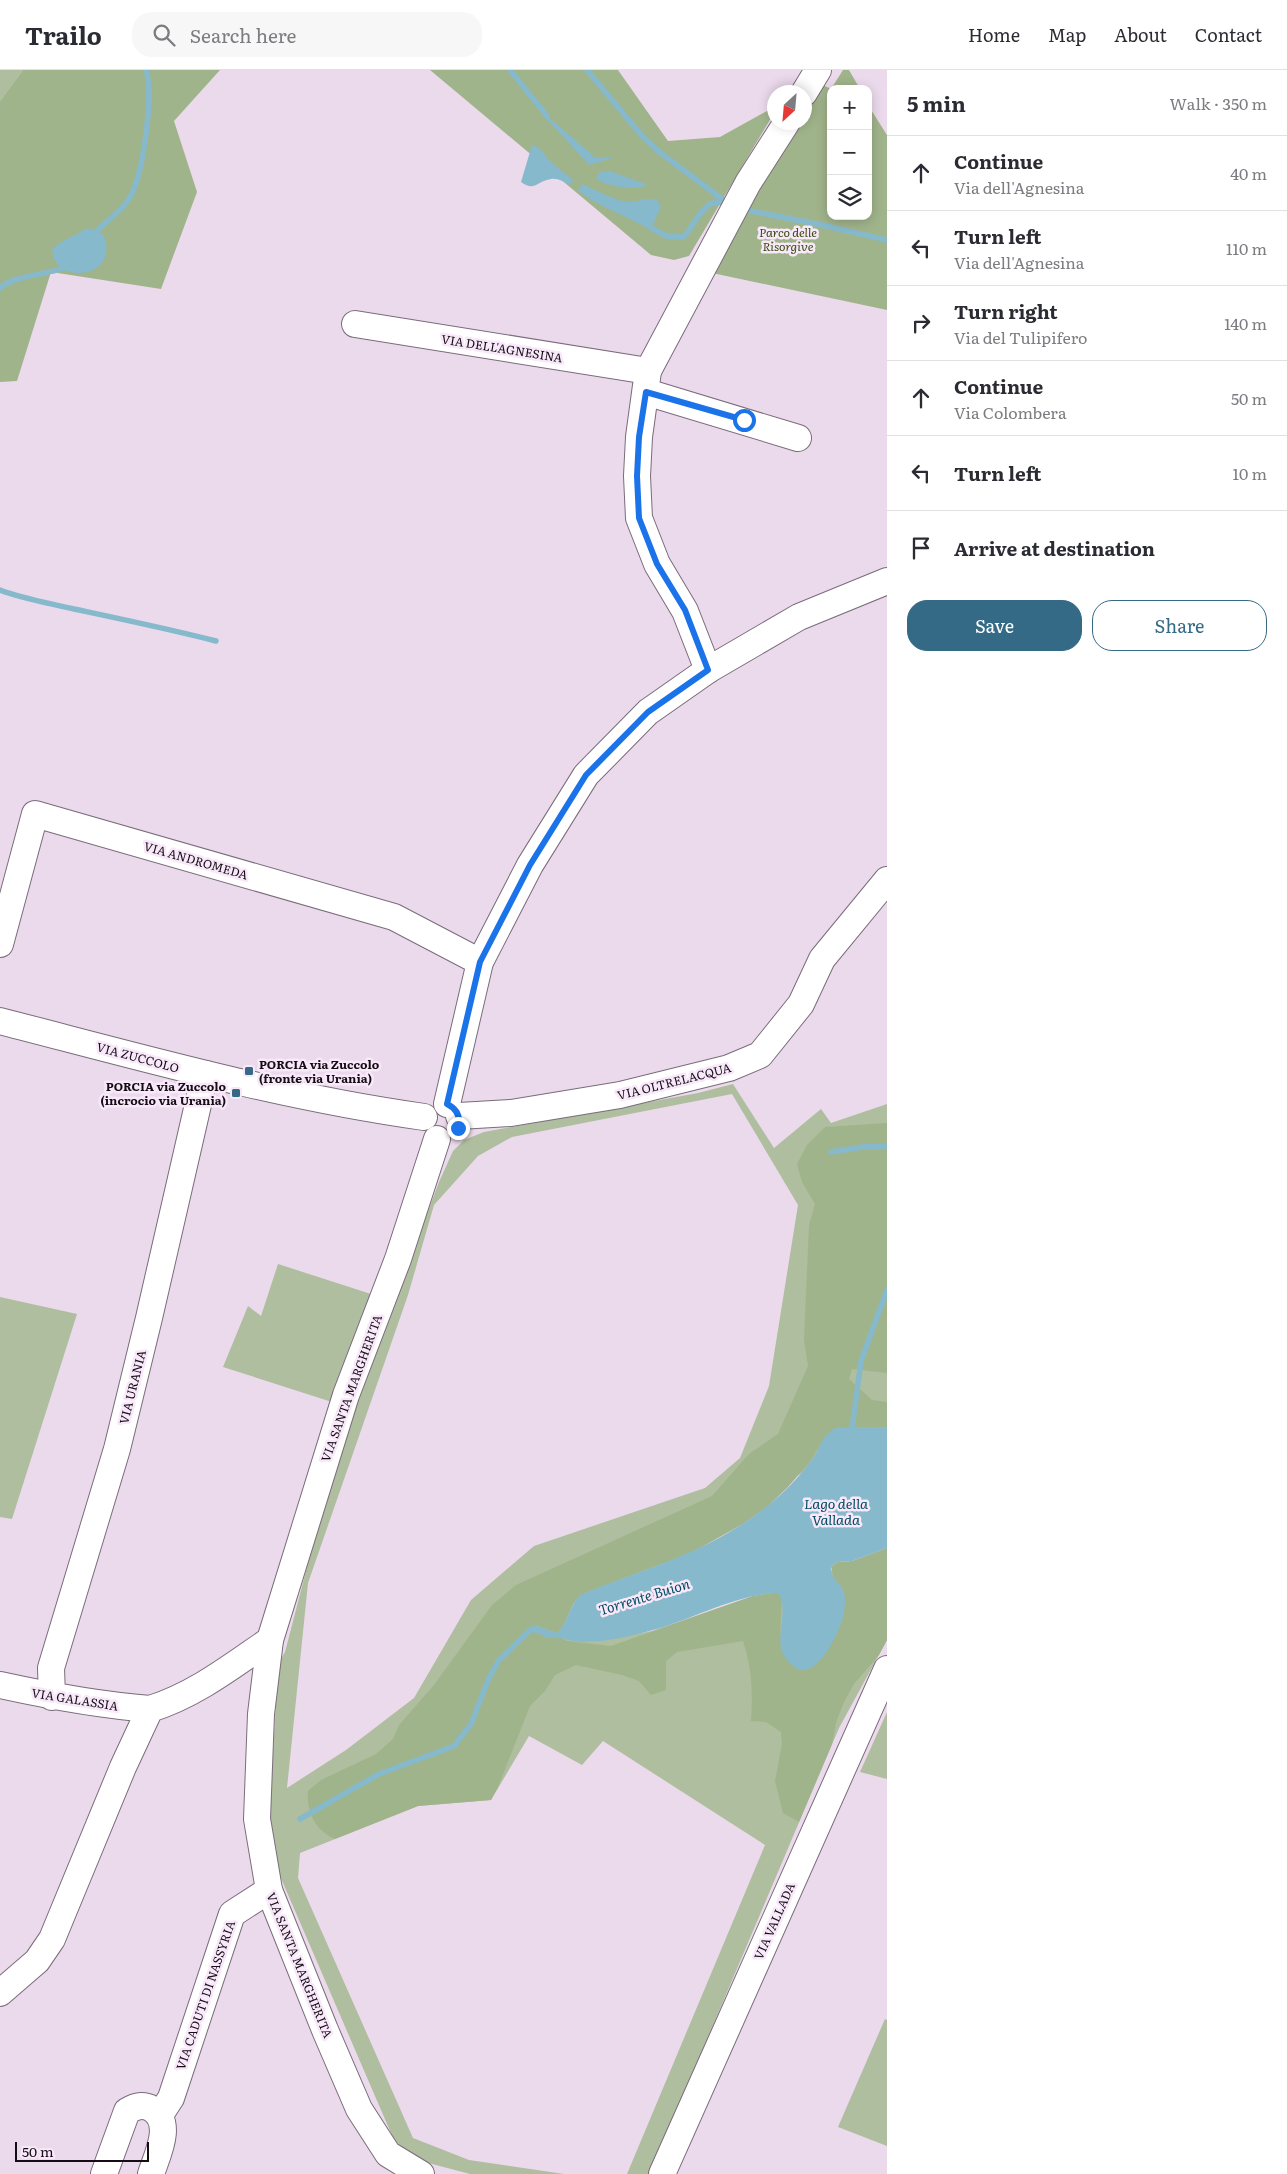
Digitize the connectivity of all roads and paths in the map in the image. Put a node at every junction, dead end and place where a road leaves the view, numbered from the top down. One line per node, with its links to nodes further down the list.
1 (818, 70): 2 (street)
2 (809, 85)
3 (782, 130): 5 (street)
4 (355, 324): 5 (street, VIA DELL'AGNESINA)
5 (647, 382): 6 (street, VIA DELL'AGNESINA); 8 (street)
6 (798, 438)
7 (887, 581): 8 (street)
8 (708, 670): 11 (street)
9 (887, 880): 14 (street, VIA OLTRELACQUA)
10 (0, 944): 11 (street, VIA ANDROMEDA)
11 (480, 962): 14 (street)
12 (0, 1021): 13 (street, VIA ZUCCOLO)
13 (205, 1074): 15 (street, VIA ZUCCOLO); 19 (street, VIA URANIA)
14 (453, 1110): 15 (street)
15 (430, 1128): 16 (street, VIA SANTA MARGHERITA)
16 (270, 1640): 20 (street); 21 (street, VIA SANTA MARGHERITA)
17 (887, 1669): 27 (street, VIA VALLADA)
18 (0, 1685): 19 (street, VIA GALASSIA)
19 (52, 1697): 20 (street, VIA GALASSIA)
20 (150, 1709): 22 (street)
21 (269, 1890): 23 (street, VIA CADUTI DI NASSYRIA); 26 (street, VIA SANTA MARGHERITA)
22 (0, 1992)
23 (160, 2115): 24 (street); 25 (street)
24 (104, 2174)
25 (151, 2174)
26 (417, 2174)
27 (662, 2174)

